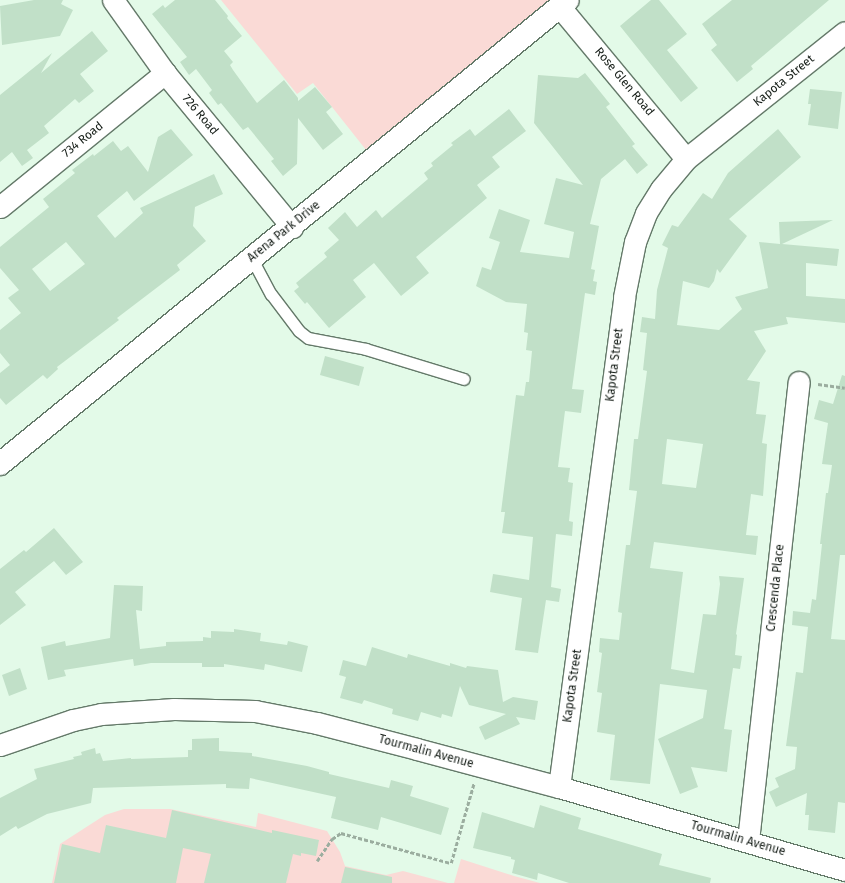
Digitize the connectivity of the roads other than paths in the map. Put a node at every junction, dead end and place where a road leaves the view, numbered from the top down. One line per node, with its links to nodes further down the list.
1 (113, 0): 4 (street, 726 Road)
2 (564, 3): 5 (street, Rose Glen Road); 7 (street, Arena Park Drive)
3 (842, 39): 5 (street, Kapota Street)
4 (165, 73): 6 (street, 734 Road); 7 (street, 726 Road)
5 (686, 159): 13 (street, Kapota Street)
6 (0, 207)
7 (292, 226): 8 (street, Arena Park Drive)
8 (252, 259): 9 (lane); 11 (street, Arena Park Drive)
9 (464, 379)
10 (799, 382): 14 (street, Crescenda Place)
11 (0, 464)
12 (0, 745): 13 (street, Tourmalin Avenue)
13 (559, 787): 14 (street, Tourmalin Avenue)
14 (748, 841): 15 (street, Tourmalin Avenue)
15 (845, 870)

